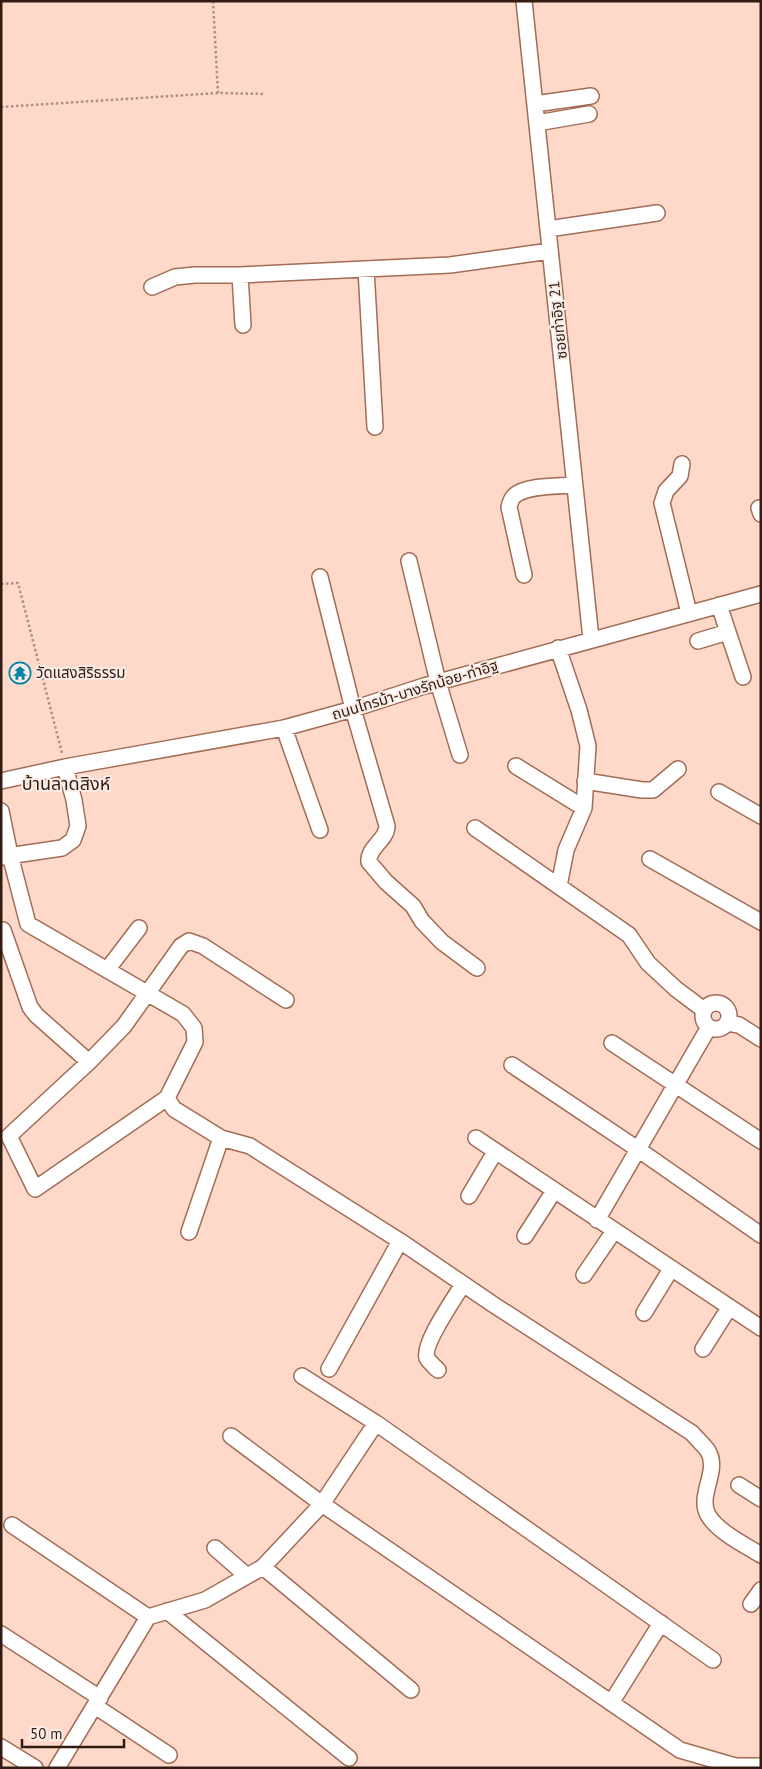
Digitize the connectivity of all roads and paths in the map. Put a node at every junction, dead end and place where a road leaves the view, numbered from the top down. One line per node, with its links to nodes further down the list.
1 (213, 1): 3 (path)
2 (524, 1): 6 (street, ซอยท่าอิฐ 21)
3 (218, 93): 4 (path); 7 (path)
4 (264, 94)
5 (591, 96): 6 (street)
6 (535, 104): 9 (street, ซอยท่าอิฐ 21)
7 (1, 107)
8 (589, 114): 9 (street)
9 (537, 123): 11 (street, ซอยท่าอิฐ 21)
10 (657, 213): 11 (street)
11 (548, 229): 12 (street, ซอยท่าอิฐ 21)
12 (550, 251): 13 (street); 19 (street, ซอยท่าอิฐ 21)
13 (366, 269): 14 (street); 17 (street)
14 (240, 275): 15 (street); 16 (street)
15 (152, 287)
16 (243, 325)
17 (375, 427)
18 (682, 464): 26 (street)
19 (575, 485): 21 (street); 28 (street, ซอยท่าอิฐ 21)
20 (410, 561): 32 (street)
21 (524, 575)
22 (320, 577): 33 (street)
23 (1, 584): 37 (path)
24 (761, 594): 25 (street, ถนนไทรม้า-บางรักน้อย-ท่าอิฐ)
25 (719, 605): 26 (street, ถนนไทรม้า-บางรักน้อย-ท่าอิฐ); 27 (street)
26 (690, 613): 28 (street, ถนนไทรม้า-บางรักน้อย-ท่าอิฐ)
27 (728, 632): 29 (street); 31 (street)
28 (592, 639): 30 (street, ถนนไทรม้า-บางรักน้อย-ท่าอิฐ)
29 (698, 641)
30 (558, 648): 32 (street, ถนนไทรม้า-บางรักน้อย-ท่าอิฐ); 40 (street)
31 (742, 677)
32 (438, 682): 33 (street, ถนนไทรม้า-บางรักน้อย-ท่าอิฐ); 35 (street)
33 (353, 709): 34 (street, ถนนไทรม้า-บางรักน้อย-ท่าอิฐ); 54 (street)
34 (284, 728): 37 (street, ถนนไทรม้า-บางรักน้อย-ท่าอิฐ); 46 (street)
35 (460, 755)
36 (516, 766): 42 (street)
37 (65, 767): 39 (street, ถนนไทรม้า-บางรักน้อย-ท่าอิฐ); 47 (street)
38 (678, 769): 40 (street)
39 (1, 781)
40 (586, 781): 42 (street)
41 (719, 792): 44 (street)
42 (584, 808): 49 (street)
43 (1, 811): 47 (street)
44 (761, 816)
45 (475, 828): 49 (street)
46 (320, 830)
47 (6, 856): 51 (street)
48 (650, 859): 50 (street)
49 (559, 886): 58 (street)
50 (761, 922)
51 (28, 924): 53 (street); 55 (street)
52 (139, 928): 55 (street)
53 (2, 930): 63 (street)
54 (478, 968)
55 (107, 970): 56 (street)
56 (148, 993): 57 (street); 63 (street); 66 (street)
57 (286, 1000)
58 (704, 1010): 59 (street); 60 (street)
59 (727, 1022): 60 (street); 61 (street)
60 (710, 1027): 65 (street)
61 (761, 1039)
62 (612, 1043): 65 (street)
63 (89, 1062): 66 (street)
64 (512, 1065): 70 (street)
65 (677, 1085): 69 (street); 70 (street)
66 (167, 1098): 67 (street)
67 (221, 1138): 76 (street); 79 (street)
68 (476, 1138): 71 (street)
69 (761, 1141)
70 (639, 1150): 74 (street); 77 (street)
71 (495, 1152): 72 (street); 73 (street)
72 (554, 1191): 74 (street); 78 (street)
73 (469, 1196)
74 (597, 1220): 75 (street)
75 (614, 1231): 80 (street); 81 (street)
76 (189, 1232)
77 (761, 1235)
78 (525, 1236)
79 (400, 1241): 82 (street); 87 (street)
80 (671, 1269): 83 (street); 84 (street)
81 (584, 1275)
82 (463, 1284): 88 (street); 97 (street)
83 (729, 1308): 85 (street); 86 (street)
84 (644, 1313)
85 (761, 1328)
86 (703, 1349)
87 (329, 1369)
88 (438, 1370)
89 (302, 1376): 90 (street)
90 (376, 1423): 94 (street); 104 (street)
91 (231, 1436): 94 (street)
92 (739, 1485): 93 (street)
93 (761, 1500)
94 (322, 1504): 98 (street); 109 (street)
95 (12, 1525): 103 (street)
96 (215, 1548): 99 (street)
97 (761, 1555)
98 (263, 1567): 99 (street); 107 (street)
99 (247, 1576): 102 (street)
100 (761, 1590): 101 (street)
101 (751, 1604)
102 (168, 1611): 103 (street); 112 (street)
103 (148, 1617): 108 (street)
104 (661, 1623): 106 (street); 109 (street)
105 (1, 1634): 108 (street)
106 (713, 1660)
107 (411, 1690)
108 (98, 1702): 111 (street); 115 (street)
109 (611, 1703): 113 (street)
110 (1, 1747): 114 (street)
111 (169, 1755)
112 (349, 1758)
113 (761, 1766)
114 (35, 1768)
115 (58, 1768)

